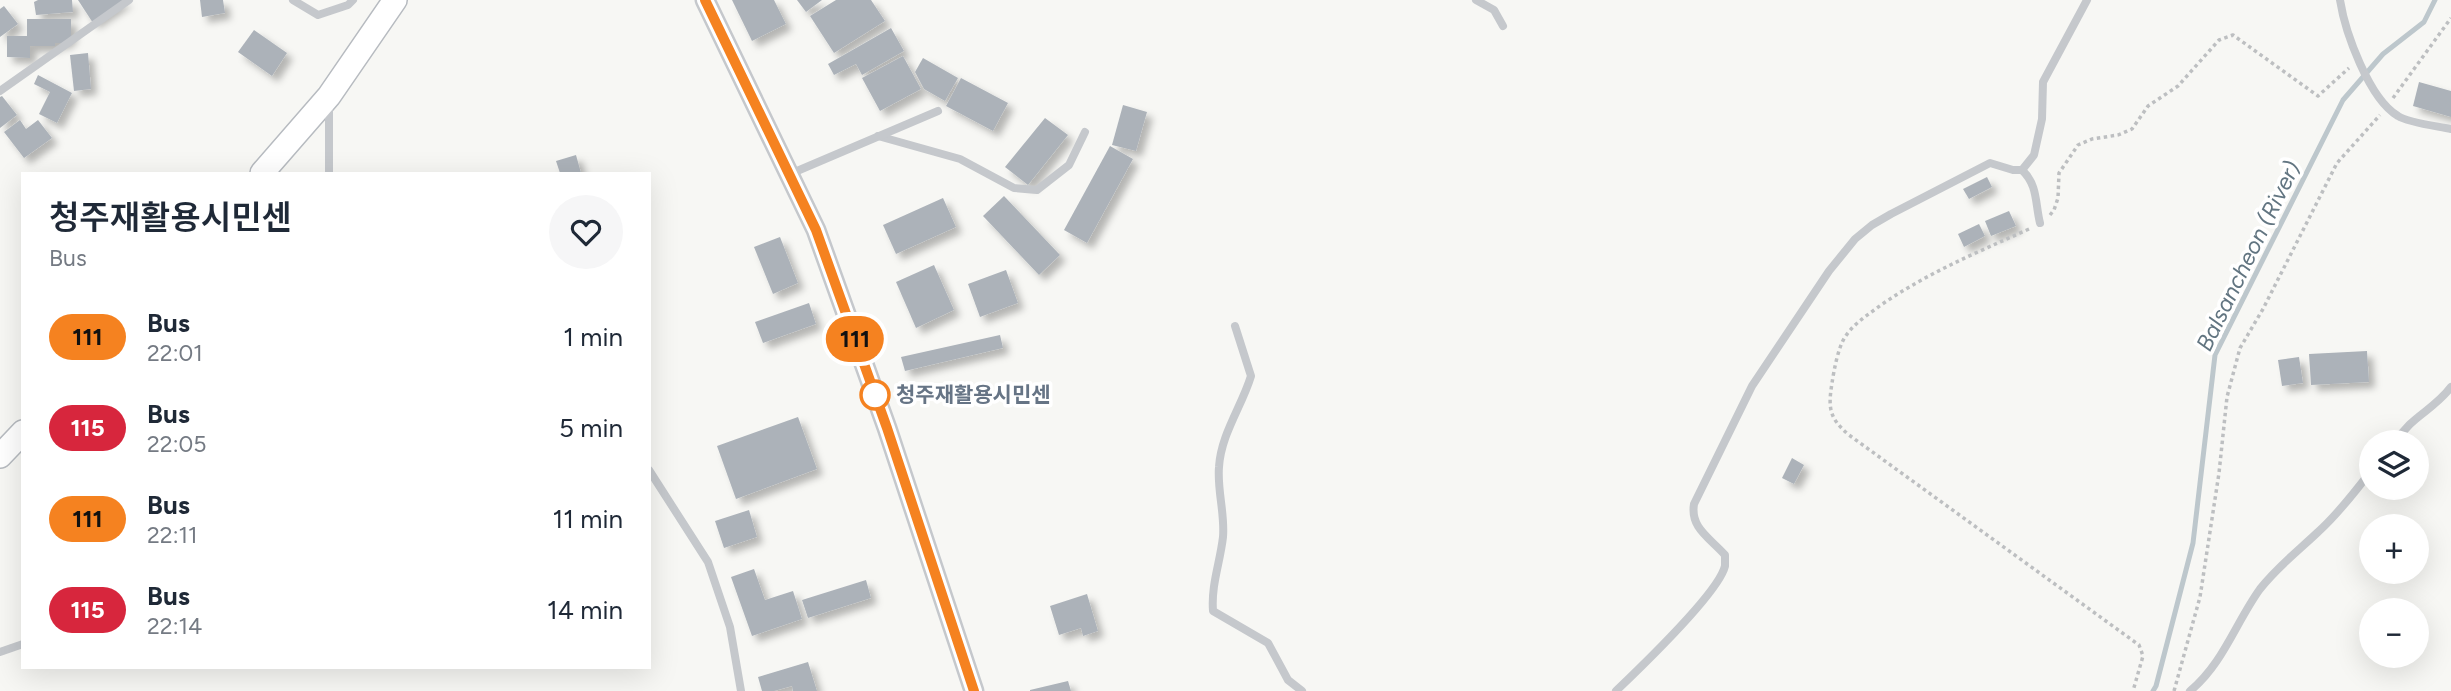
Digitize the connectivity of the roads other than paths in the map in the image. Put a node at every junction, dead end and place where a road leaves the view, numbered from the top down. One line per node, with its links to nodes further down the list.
1 (129, 0): 10 (lane)
2 (293, 0): 3 (lane)
3 (353, 0)
4 (395, 0): 11 (main road)
5 (705, 0): 19 (street)
6 (1476, 0): 9 (lane)
7 (2087, 0): 16 (lane)
8 (2340, 0): 13 (lane)
9 (1503, 26)
10 (0, 91)
11 (329, 96): 17 (main road); 18 (lane)
12 (939, 111): 15 (lane)
13 (2451, 129)
14 (1086, 132): 15 (lane)
15 (878, 136): 19 (lane)
16 (2022, 170): 20 (lane); 33 (lane)
17 (263, 172)
18 (329, 172)
19 (789, 174): 31 (street)
20 (2040, 223)
21 (1235, 326): 32 (lane)
22 (2451, 387): 23 (lane)
23 (2402, 430)
24 (21, 434): 25 (main road)
25 (0, 456)
26 (651, 473): 30 (lane)
27 (2359, 486): 34 (lane)
28 (21, 645): 29 (lane)
29 (0, 652)
30 (741, 691)
31 (974, 691)
32 (1301, 691)
33 (1616, 691)
34 (2190, 691)

